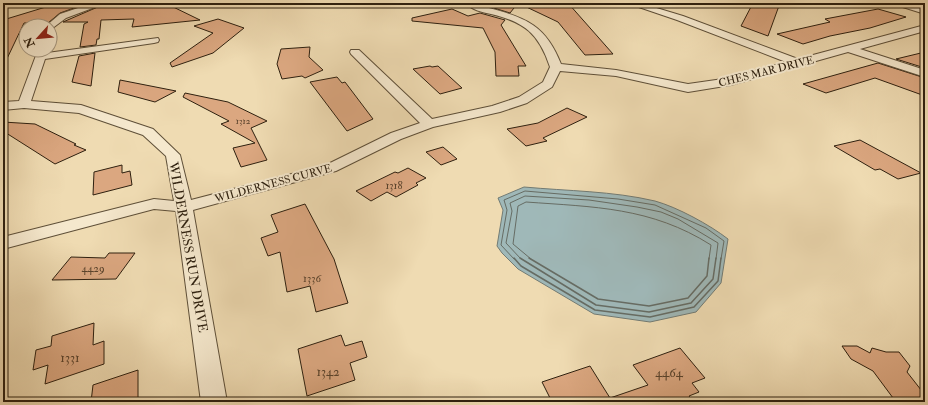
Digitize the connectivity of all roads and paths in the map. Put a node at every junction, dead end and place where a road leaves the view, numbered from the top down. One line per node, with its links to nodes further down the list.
1 (102, 3): 6 (street)
2 (470, 3): 14 (street)
3 (631, 3): 13 (street)
4 (894, 3): 5 (street)
5 (925, 11)
6 (58, 21)
7 (925, 28): 9 (street, CHES MAR DRIVE)
8 (154, 40): 10 (street)
9 (850, 49): 13 (street, CHES MAR DRIVE); 15 (street)
10 (58, 51)
11 (355, 52): 18 (street)
12 (39, 58): 16 (street)
13 (798, 63): 14 (street, CHES MAR DRIVE)
14 (556, 67): 18 (street, WILDERNESS CURVE)
15 (925, 74)
16 (24, 104): 17 (street, WILDERNESS RUN DRIVE); 19 (street, WILDERNESS RUN DRIVE)
17 (3, 106)
18 (429, 124): 19 (street, WILDERNESS CURVE)
19 (184, 207): 20 (street); 21 (street, WILDERNESS RUN DRIVE)
20 (3, 243)
21 (214, 402)

